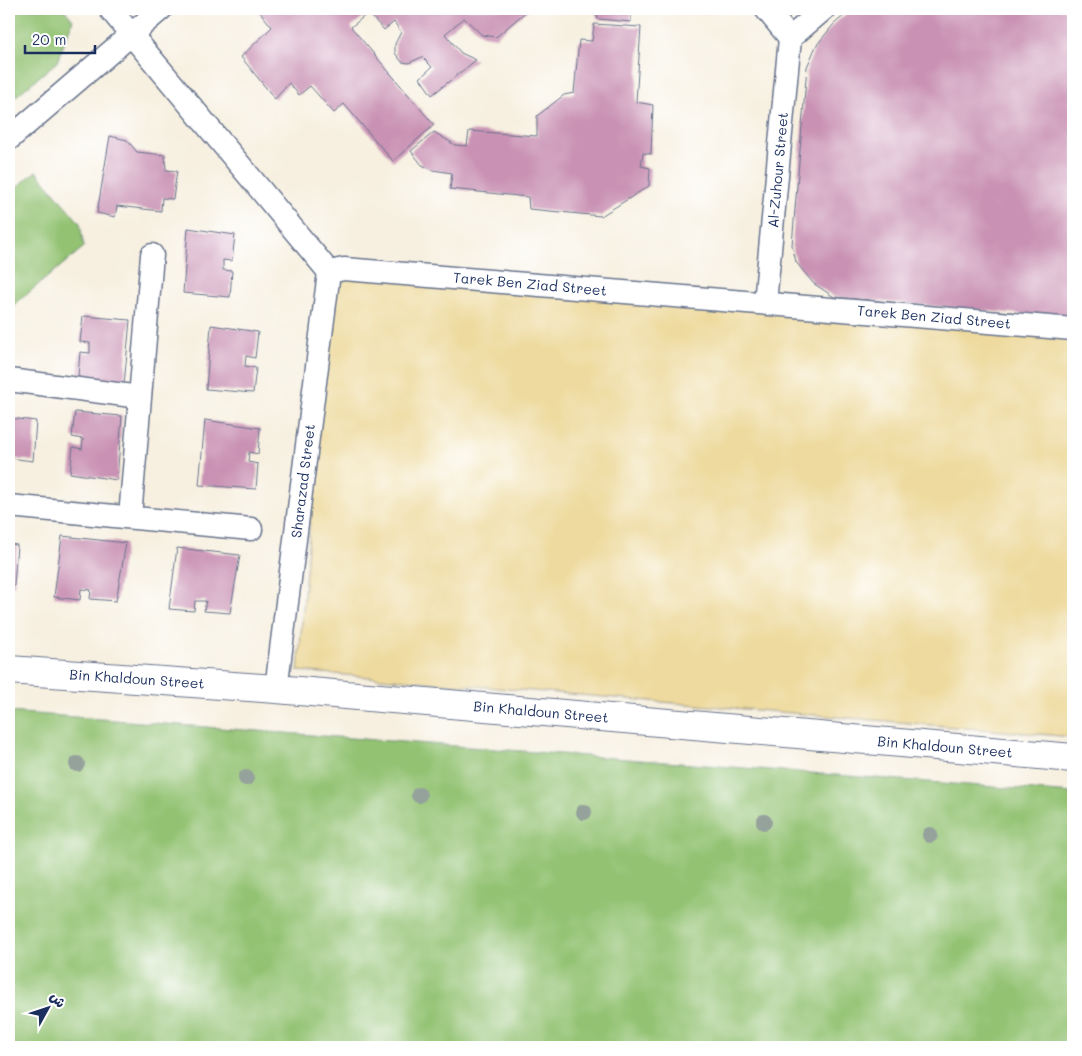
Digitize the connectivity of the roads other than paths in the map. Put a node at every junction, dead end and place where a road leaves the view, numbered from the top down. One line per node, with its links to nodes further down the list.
1 (110, 9): 5 (street)
2 (161, 9): 5 (street)
3 (766, 9): 6 (street)
4 (824, 9): 6 (street)
5 (131, 34): 7 (street); 9 (street)
6 (790, 38): 10 (street, Al-Zuhour Street)
7 (9, 139)
8 (152, 255): 13 (street)
9 (329, 272): 10 (street, Tarek Ben Ziad Street); 18 (street, Sharazad Street)
10 (766, 303): 11 (street, Tarek Ben Ziad Street)
11 (1073, 329)
12 (9, 380): 13 (street)
13 (140, 397): 15 (street)
14 (9, 506): 15 (street)
15 (130, 518): 16 (street)
16 (251, 529)
17 (9, 670): 18 (street, Bin Khaldoun Street)
18 (276, 689): 19 (street, Bin Khaldoun Street)
19 (1073, 758)

